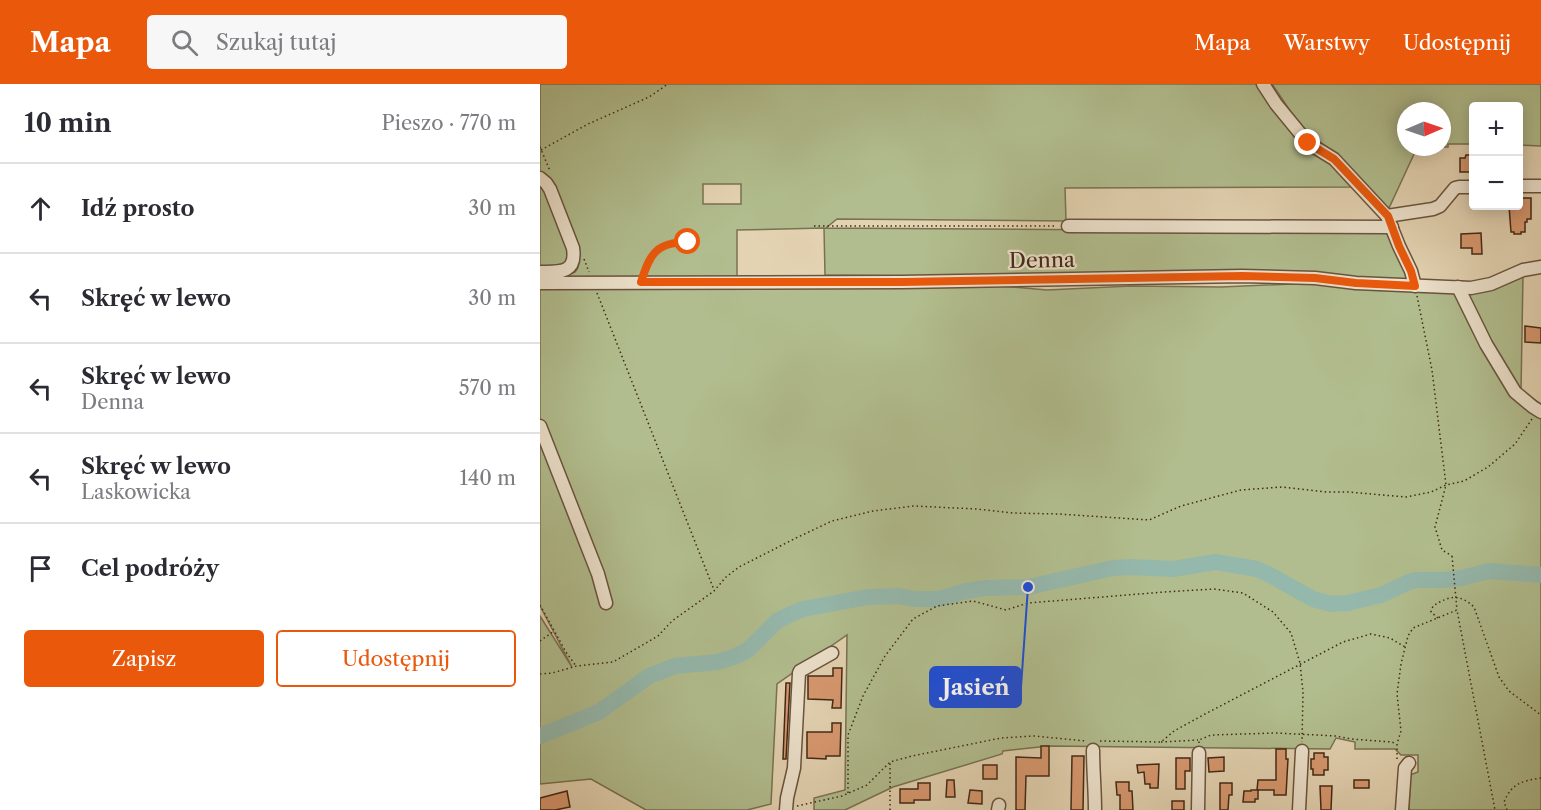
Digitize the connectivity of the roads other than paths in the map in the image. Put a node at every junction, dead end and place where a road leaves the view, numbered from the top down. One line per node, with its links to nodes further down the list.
1 (1263, 84): 6 (street)
2 (545, 175): 9 (street)
3 (1523, 186): 4 (street)
4 (1541, 186)
5 (1469, 187): 6 (street)
6 (1390, 221): 7 (street); 11 (street)
7 (1068, 226)
8 (1541, 267): 12 (street, Denna)
9 (540, 272)
10 (540, 283): 11 (street, Denna)
11 (1415, 286): 12 (street, Denna)
12 (1458, 287): 13 (street)
13 (1537, 409)
14 (540, 426): 15 (street)
15 (606, 603)
16 (832, 653): 21 (street)
17 (1199, 746): 23 (street)
18 (1093, 750): 22 (street)
19 (1302, 751): 24 (street)
20 (1403, 761): 25 (street)
21 (786, 808)
22 (1095, 810)
23 (1198, 810)
24 (1299, 810)
25 (1402, 810)

